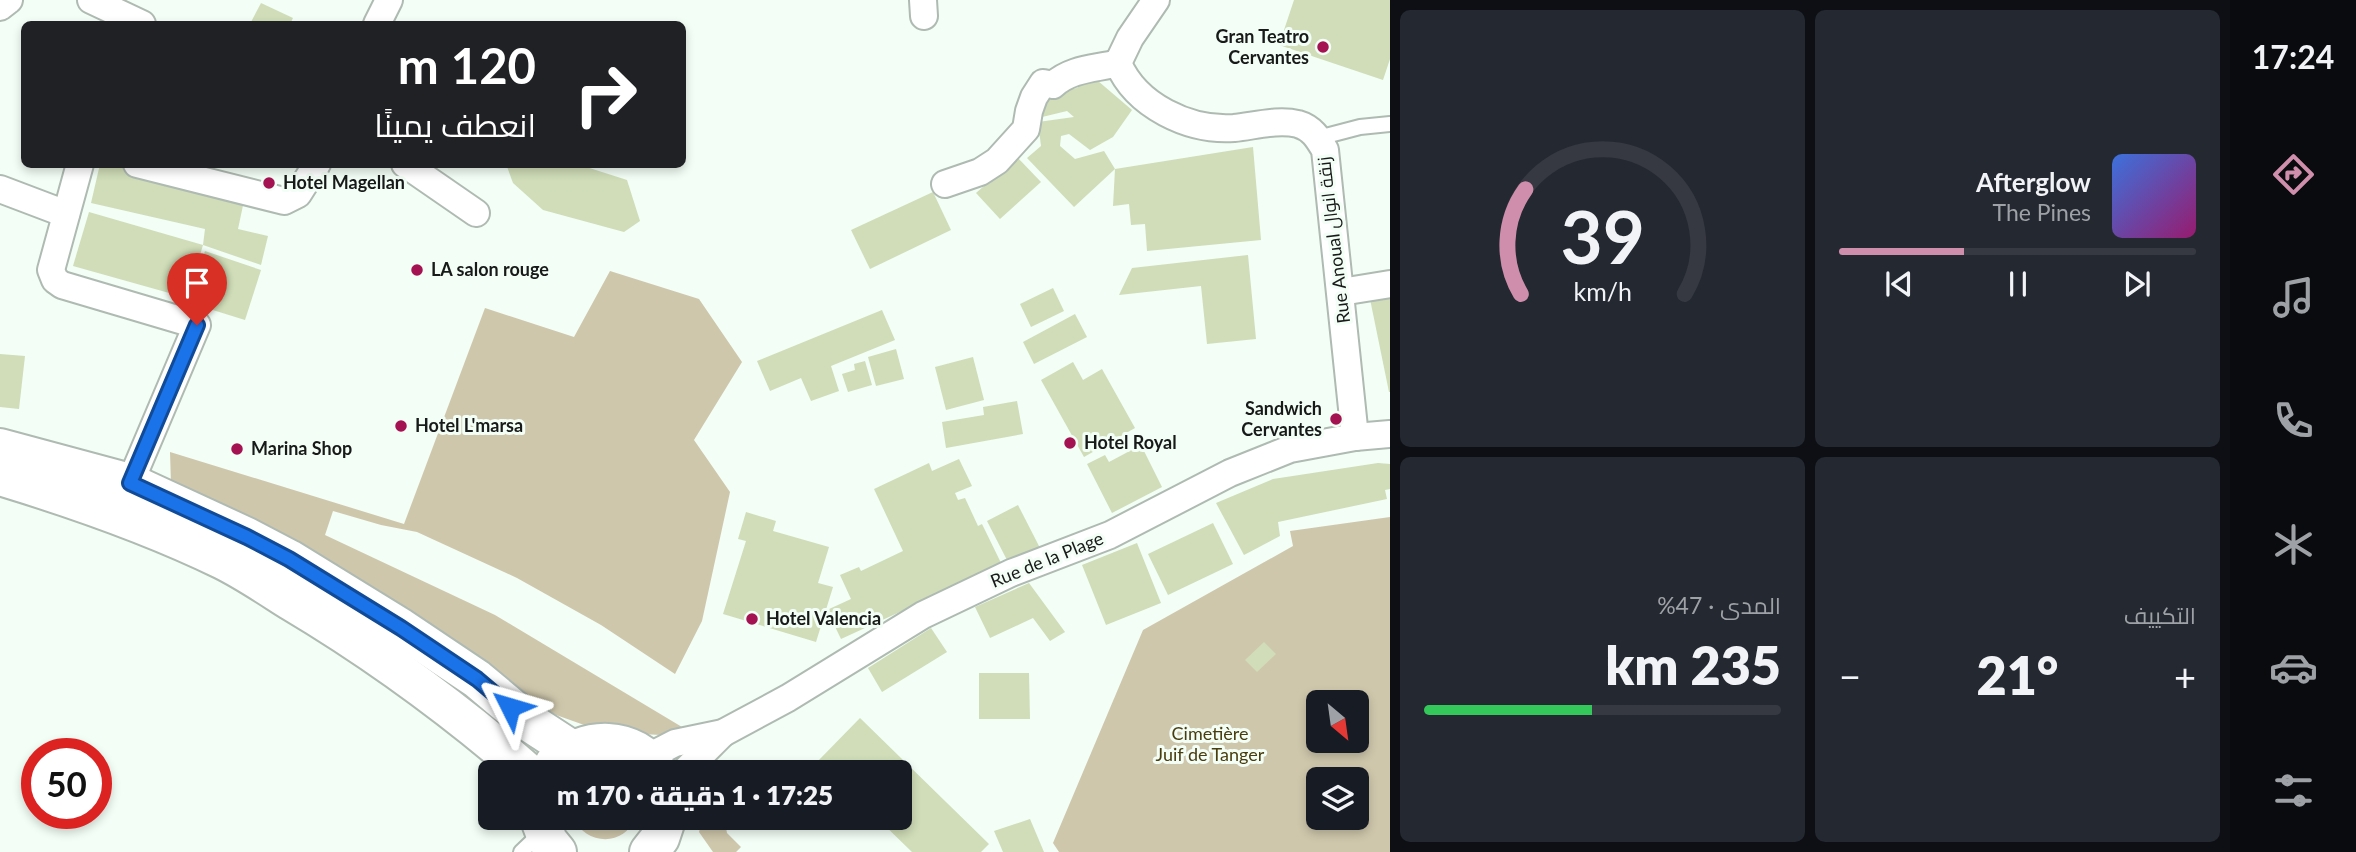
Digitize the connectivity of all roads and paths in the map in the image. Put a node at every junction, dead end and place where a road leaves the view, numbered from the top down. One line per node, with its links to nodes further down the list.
1 (9, 0): 5 (street)
2 (90, 0): 6 (street)
3 (389, 0): 7 (street)
4 (1156, 0): 8 (street)
5 (0, 6)
6 (136, 21)
7 (378, 21)
8 (1118, 63): 10 (street, Rue Anoual زنقة انوال); 15 (street)
9 (1390, 124): 10 (lane)
10 (1318, 138): 20 (street, Rue Anoual زنقة انوال)
11 (79, 168): 18 (street)
12 (152, 168): 13 (street)
13 (314, 168)
14 (411, 168): 17 (street)
15 (945, 184)
16 (0, 189): 18 (street)
17 (476, 213)
18 (66, 214): 25 (street)
19 (1390, 284): 20 (street)
20 (1341, 292): 22 (street, Rue Anoual زنقة انوال)
21 (1390, 434): 22 (street, Rue de la Plage)
22 (1355, 438): 26 (street, Rue de la Plage)
23 (0, 448): 25 (main road)
24 (0, 476): 27 (main road)
25 (130, 483): 28 (main road)
26 (723, 733): 31 (street); 32 (street)
27 (512, 760)
28 (560, 760)
29 (563, 760): 30 (main road)
30 (646, 760)
31 (657, 760)
32 (696, 760)

